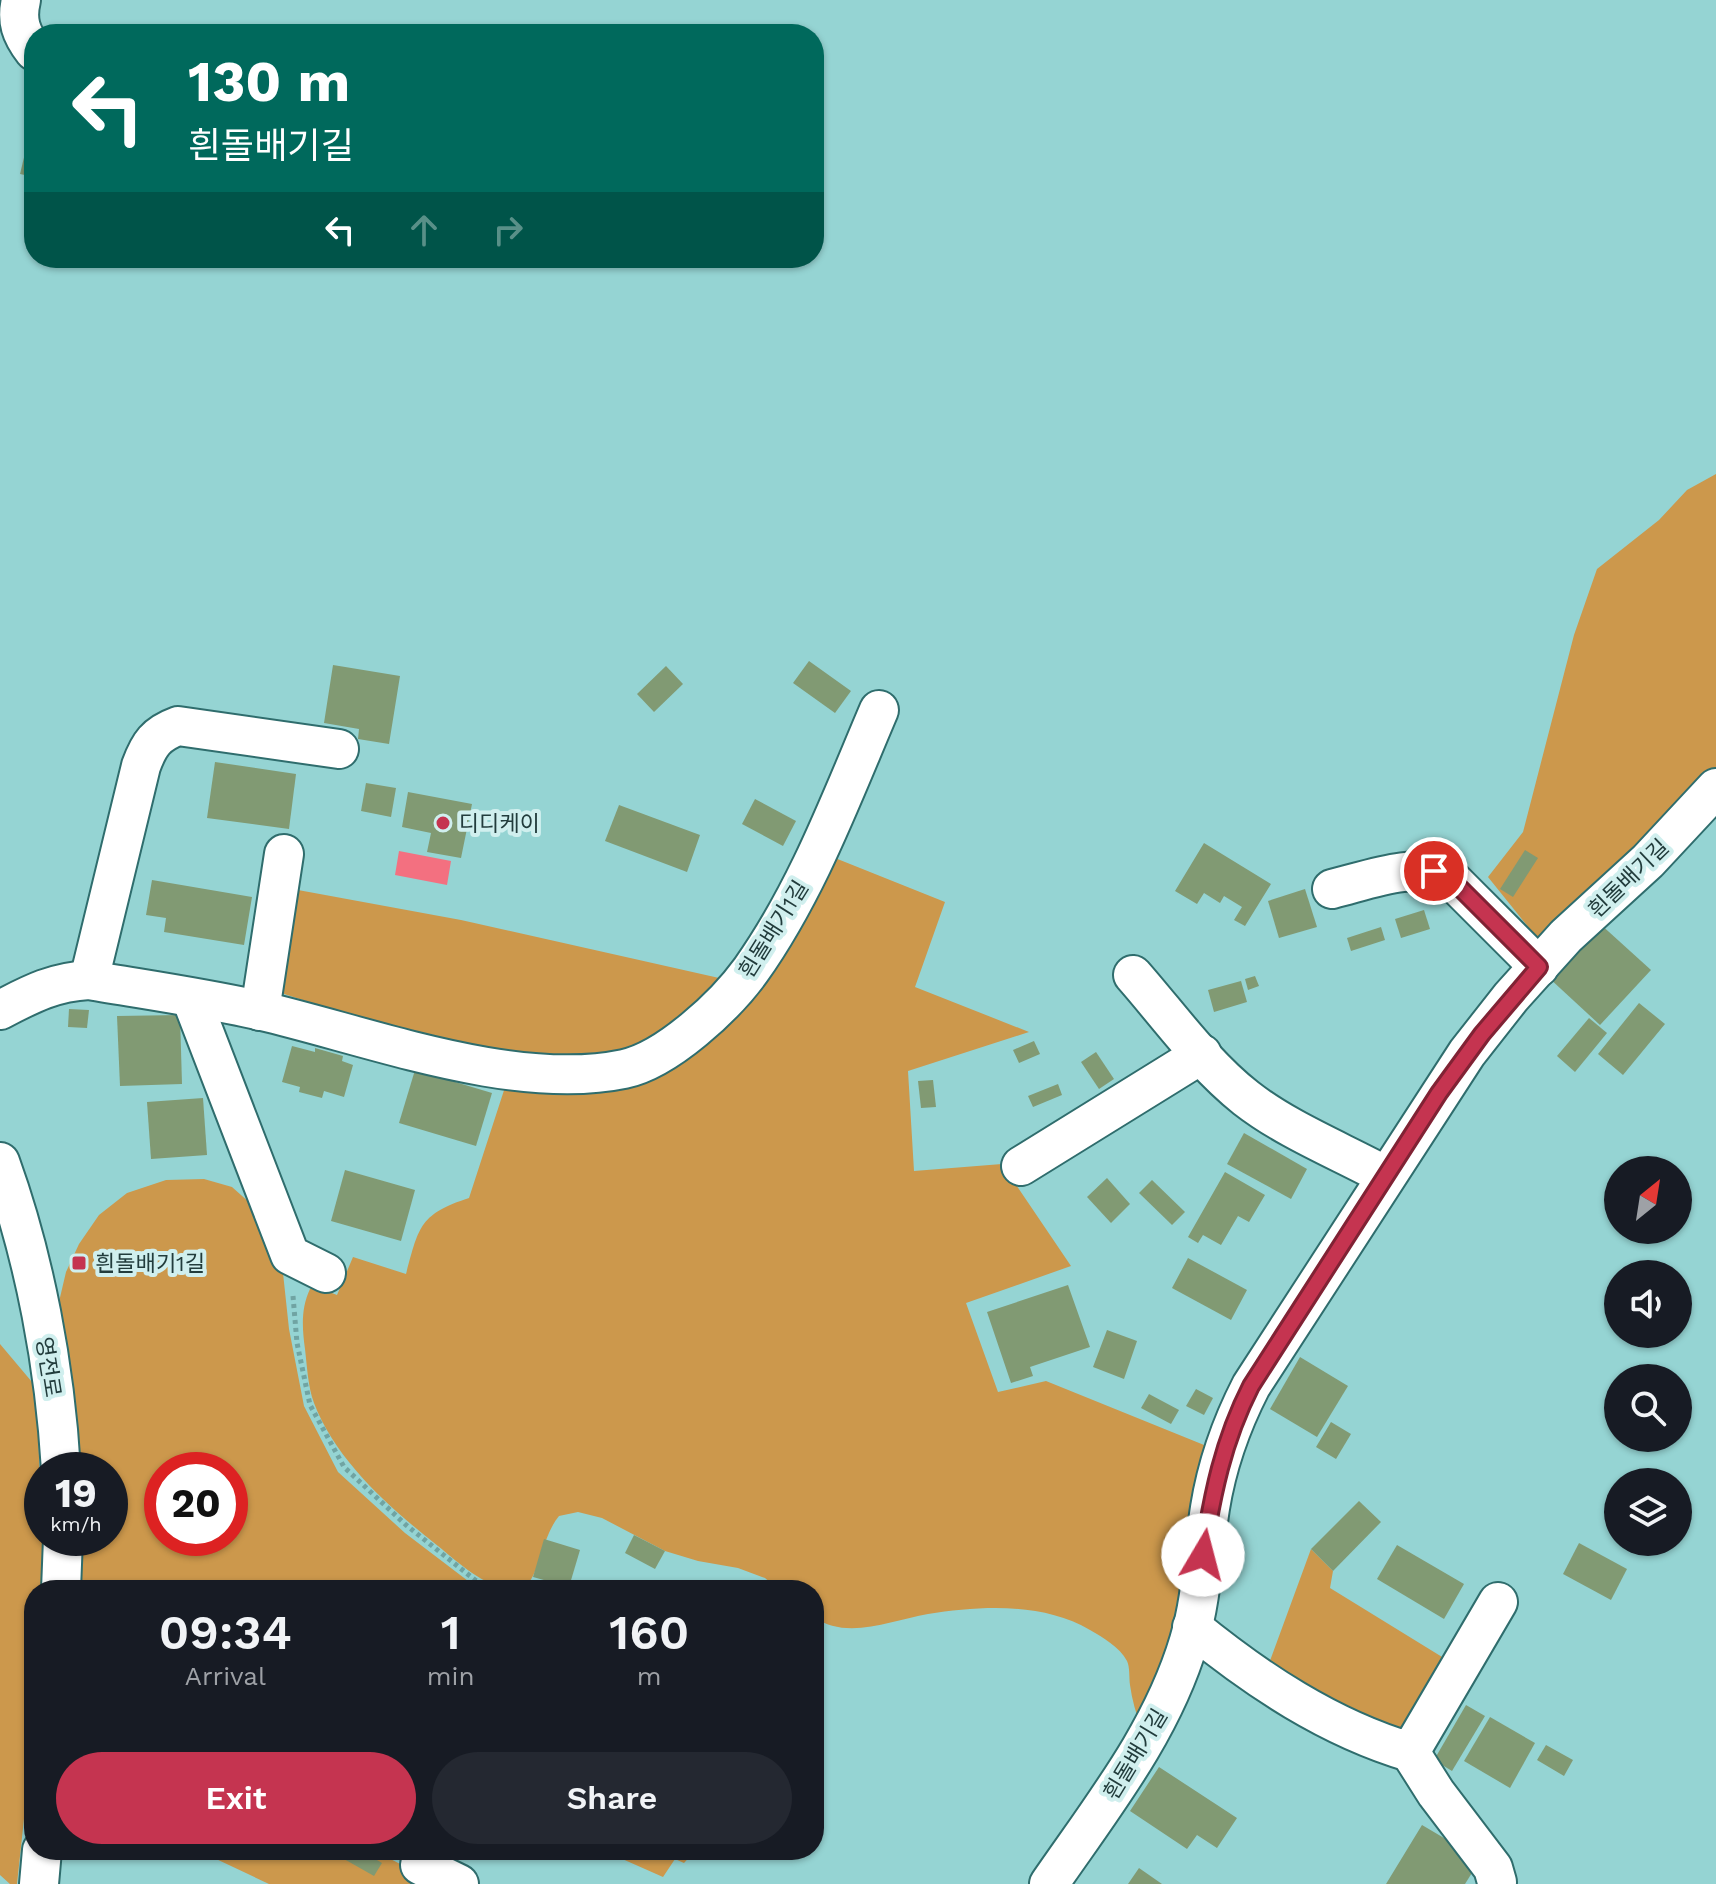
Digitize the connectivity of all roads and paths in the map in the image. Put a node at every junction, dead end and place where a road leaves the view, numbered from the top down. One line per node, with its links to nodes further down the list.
1 (21, 0): 2 (street)
2 (24, 38)
3 (879, 710): 13 (street, 흰돌배기1길)
4 (339, 749): 10 (street)
5 (1716, 788): 8 (street, 흰돌배기길)
6 (284, 854): 13 (street)
7 (1332, 889): 8 (street)
8 (1539, 967): 17 (street, 흰돌배기길)
9 (1133, 975): 14 (street)
10 (89, 980): 11 (street, 흰돌배기1길); 12 (street, 흰돌배기1길)
11 (191, 998): 13 (street, 흰돌배기1길); 18 (street)
12 (0, 1010)
13 (260, 1011)
14 (1202, 1054): 16 (street); 17 (street)
15 (0, 1162): 19 (street, 영전로)
16 (1021, 1166)
17 (1386, 1176): 26 (street, 흰돌배기길)
18 (290, 1255): 20 (street); 24 (path)
19 (15, 1264): 21 (street, 영전로)
20 (326, 1273)
21 (59, 1452)
22 (62, 1556): 23 (street)
23 (61, 1580)
24 (475, 1580)
25 (1498, 1602): 27 (street)
26 (1192, 1627): 27 (street); 30 (street, 흰돌배기길)
27 (1410, 1752): 31 (street)
28 (41, 1860): 32 (street)
29 (420, 1865): 33 (street)
30 (1061, 1880)
31 (1497, 1882)
32 (39, 1884)
33 (459, 1884)

